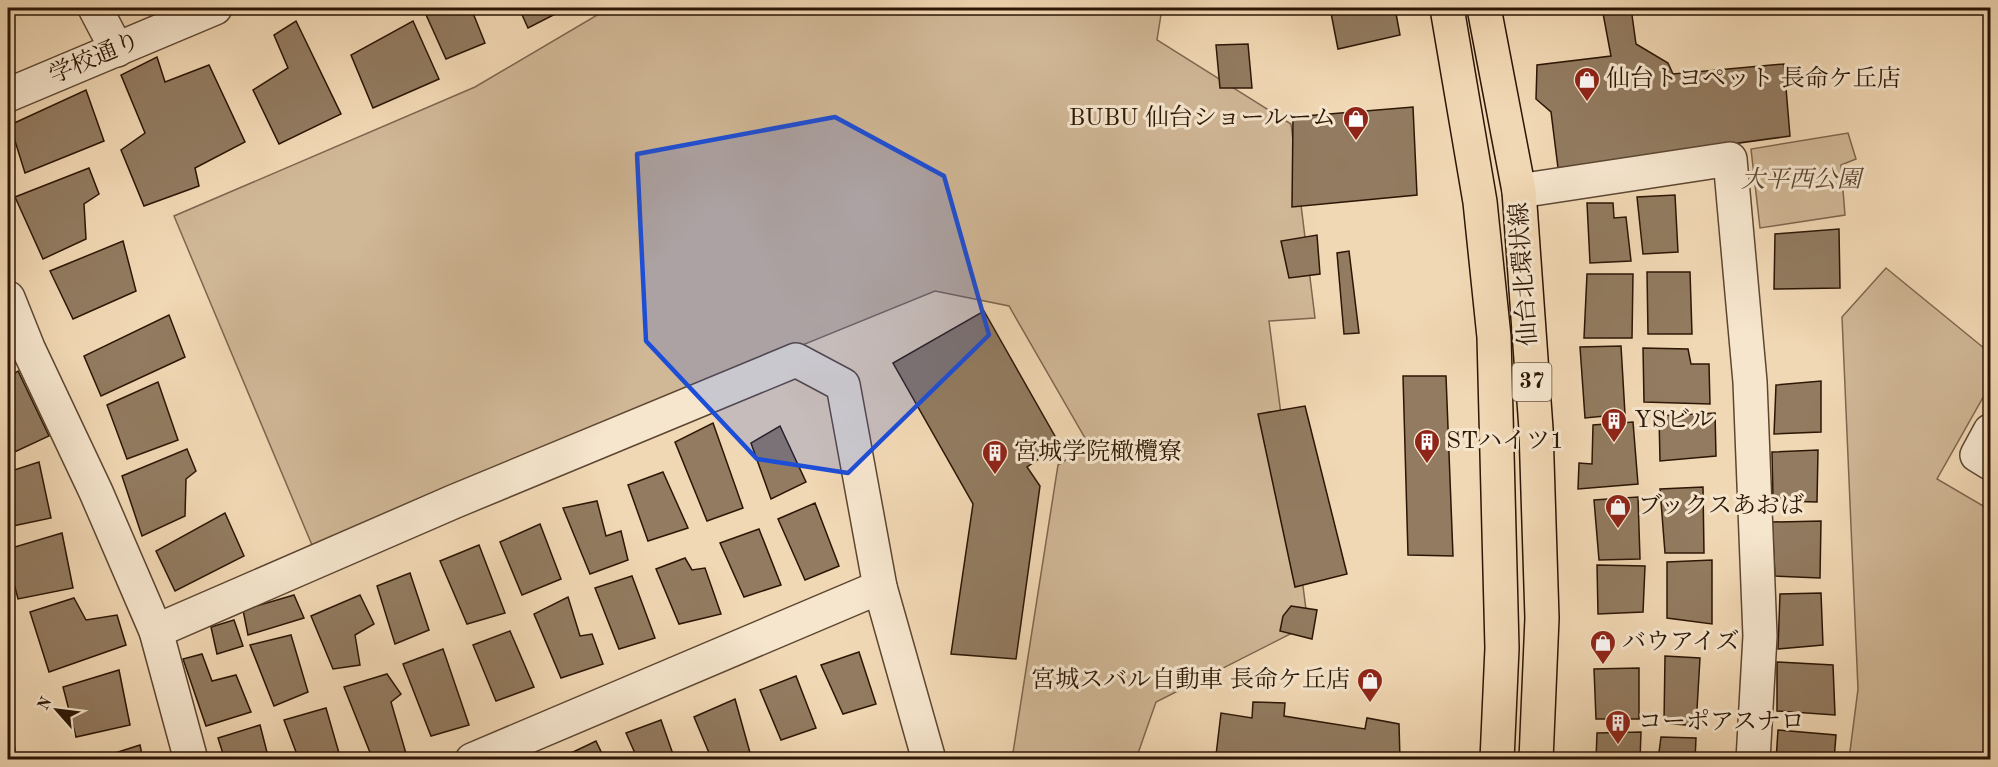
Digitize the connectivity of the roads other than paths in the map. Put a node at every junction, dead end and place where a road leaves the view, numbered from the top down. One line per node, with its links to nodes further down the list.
1 (95, 8): 5 (street)
2 (215, 8): 5 (street, 学校通り)
3 (1447, 8): 17 (main road, 仙台北環状線 / 37)
4 (1484, 8): 7 (main road, 仙台北環状線 / 37)
5 (117, 50): 6 (street, 学校通り)
6 (8, 95)
7 (1520, 191): 18 (main road, 仙台北環状線 / 37); 19 (street)
8 (8, 298): 9 (street)
9 (18, 353): 13 (street)
10 (1990, 431): 11 (street)
11 (1990, 463)
12 (880, 587): 13 (street); 15 (street); 16 (street)
13 (156, 631): 14 (street)
14 (191, 759)
15 (472, 759)
16 (929, 759)
17 (1497, 759)
18 (1536, 759)
19 (1753, 759)

